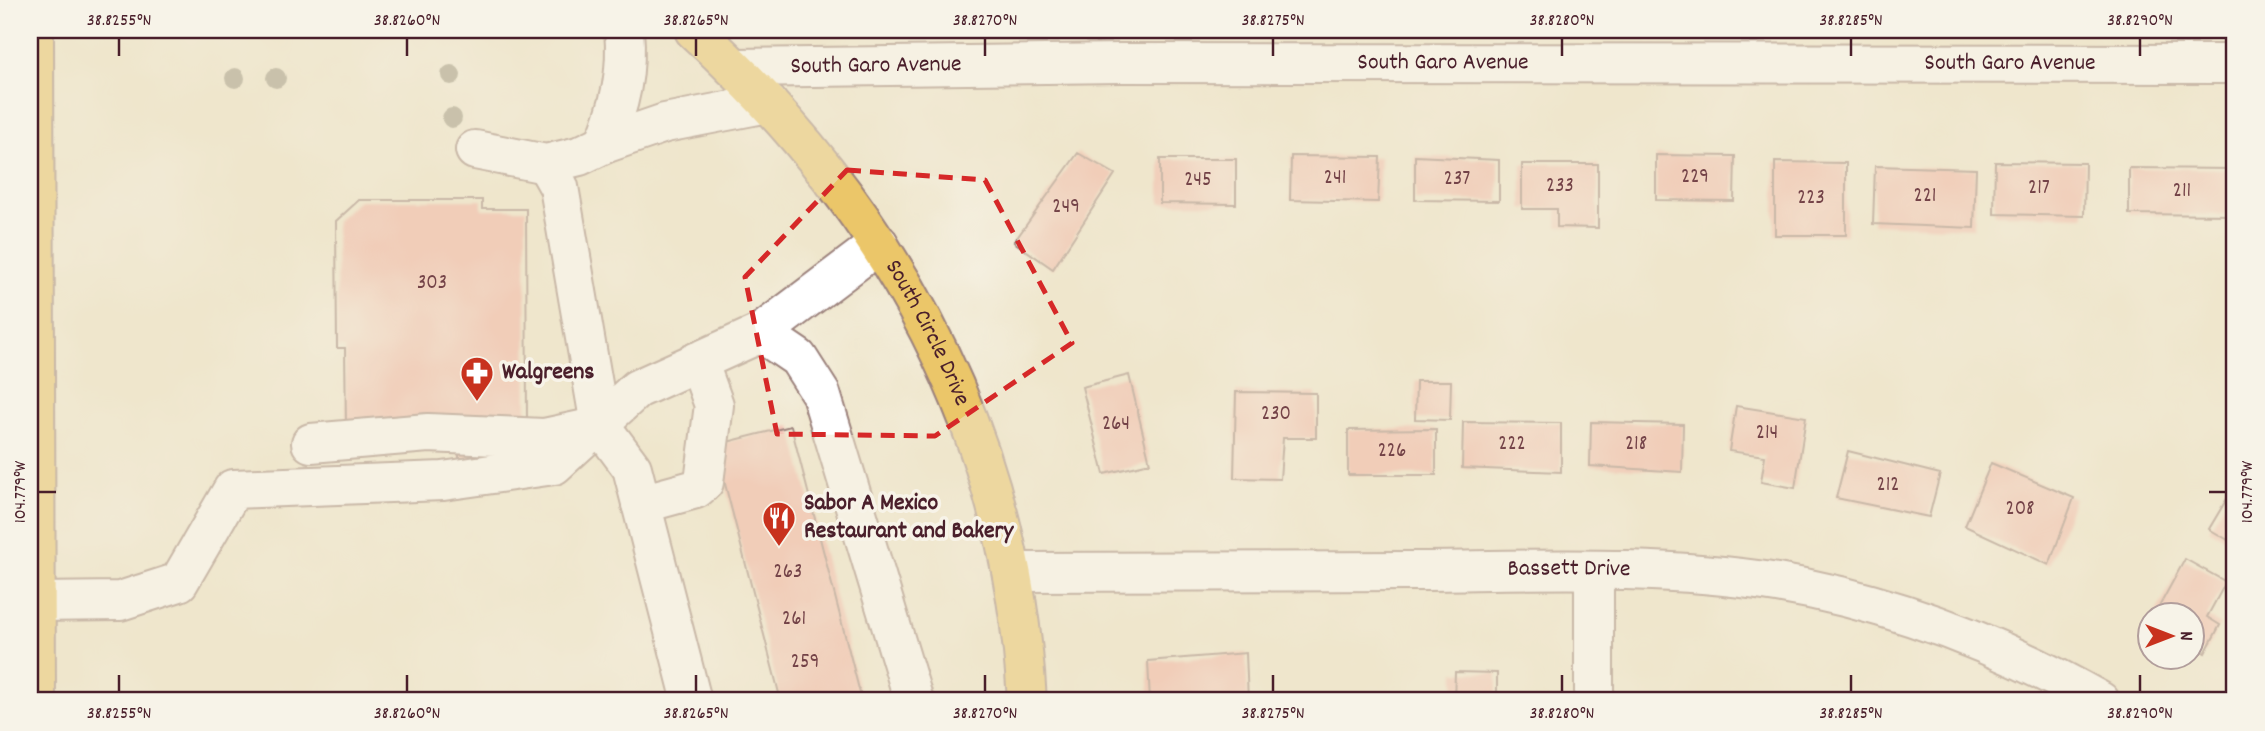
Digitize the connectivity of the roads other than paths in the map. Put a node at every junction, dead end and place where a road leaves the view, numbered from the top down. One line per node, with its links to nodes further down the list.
1 (34, 30): 11 (main road)
2 (624, 30): 8 (street)
3 (694, 30): 6 (main road, South Circle Drive)
4 (1122, 46): 5 (street, South Garo Avenue); 6 (street, South Garo Avenue)
5 (2235, 64)
6 (736, 68): 7 (main road, South Circle Drive)
7 (768, 103): 8 (street); 12 (main road, South Circle Drive)
8 (604, 144): 10 (street)
9 (475, 150): 10 (street)
10 (546, 164): 15 (street)
11 (32, 231): 20 (main road)
12 (879, 244): 13 (street); 19 (main road, South Circle Drive)
13 (761, 333): 14 (street); 23 (street)
14 (698, 361): 15 (street); 17 (street)
15 (600, 425): 16 (street); 17 (street); 20 (street)
16 (311, 443)
17 (641, 504): 22 (street)
18 (1594, 570): 19 (street, Bassett Drive); 25 (street); 26 (street, Bassett Drive)
19 (1014, 572): 24 (main road, South Circle Drive)
20 (35, 602): 21 (main road)
21 (36, 701)
22 (692, 701)
23 (914, 701)
24 (1027, 701)
25 (1594, 701)
26 (2099, 701)

